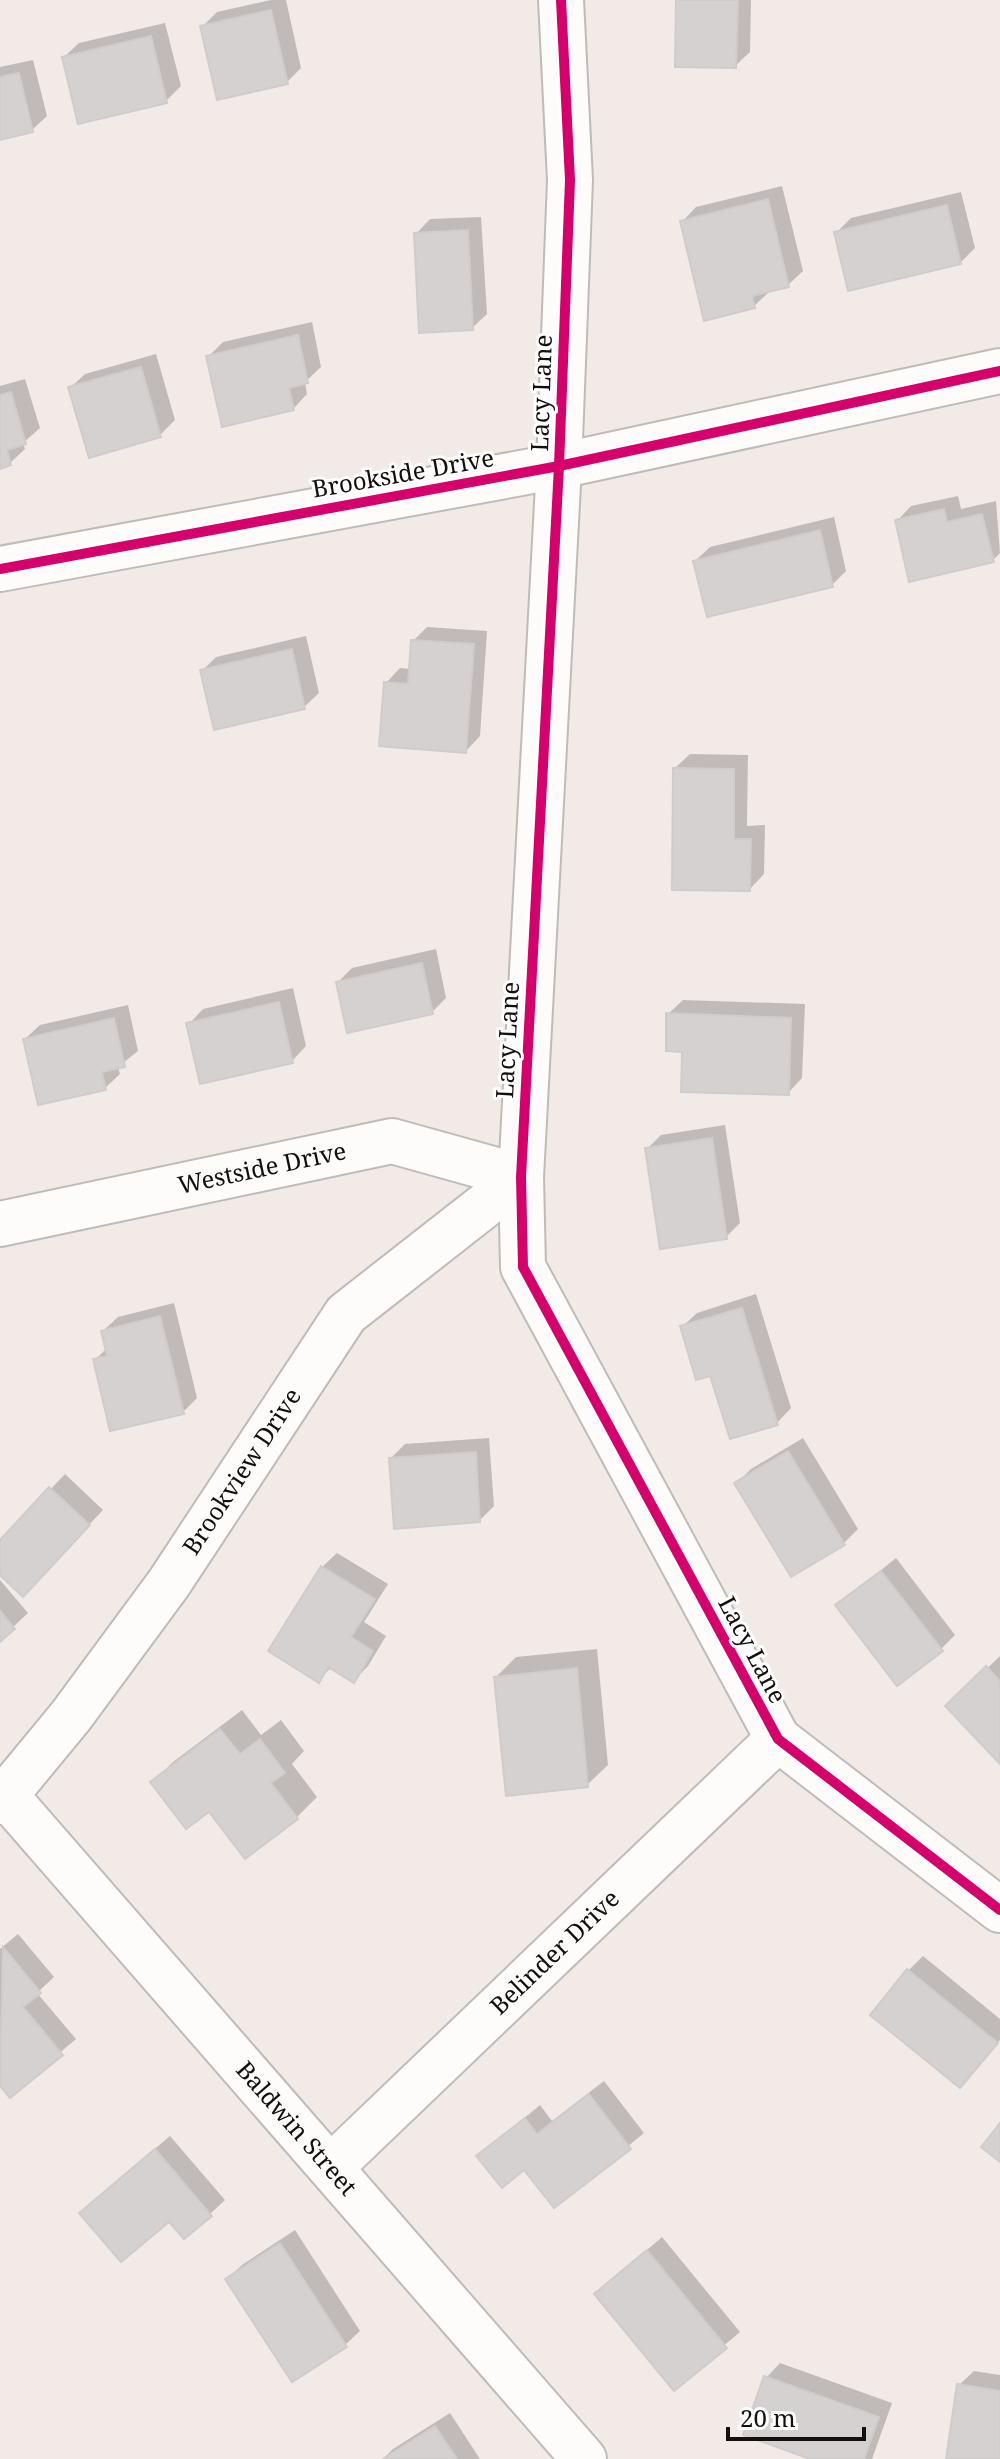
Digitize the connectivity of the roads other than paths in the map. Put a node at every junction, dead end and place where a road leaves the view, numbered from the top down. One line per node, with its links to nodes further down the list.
1 (561, 0): 3 (street, Lacy Lane)
2 (1000, 371): 3 (street, Brookside Drive)
3 (559, 466): 4 (street, Brookside Drive); 5 (street, Lacy Lane)
4 (0, 569)
5 (521, 1177): 6 (street, Westside Drive); 7 (street, Lacy Lane); 8 (street, Brookview Drive)
6 (0, 1224)
7 (778, 1739): 9 (street, Lacy Lane); 10 (street, Belinder Drive)
8 (4, 1800): 10 (street, Baldwin Street)
9 (1000, 1910)
10 (331, 2167): 11 (street, Baldwin Street)
11 (584, 2459)

